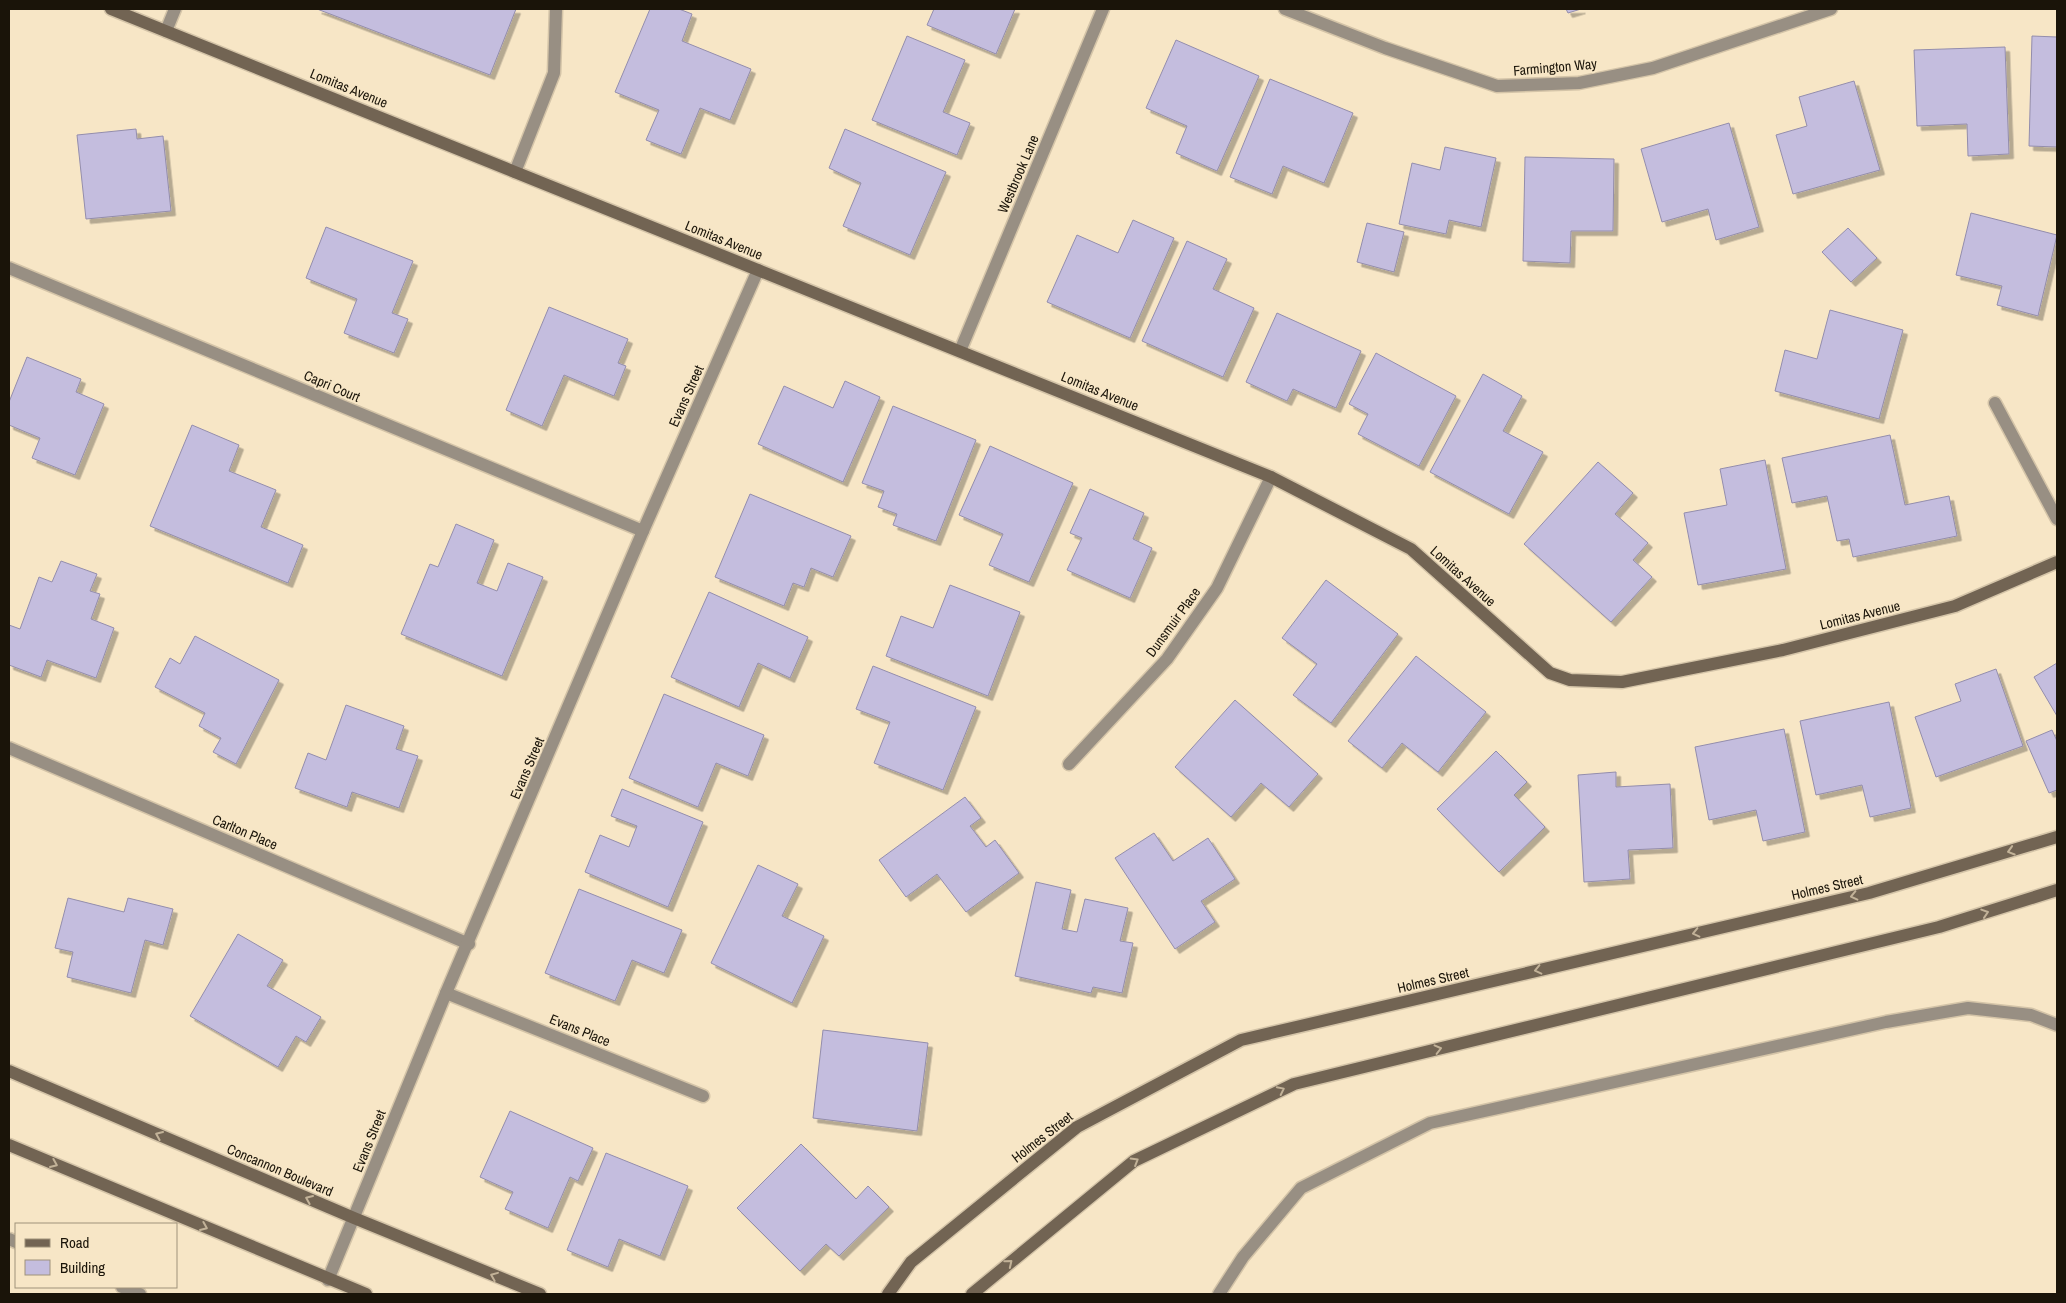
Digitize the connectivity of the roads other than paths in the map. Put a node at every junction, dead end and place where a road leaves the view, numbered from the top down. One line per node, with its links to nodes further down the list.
1 (111, 9): 7 (main road, Lomitas Avenue)
2 (176, 9): 7 (street)
3 (556, 9): 8 (street)
4 (1103, 9): 11 (street, Westbrook Lane)
5 (1285, 9): 6 (street, Farmington Way)
6 (1831, 9)
7 (166, 31): 8 (main road, Lomitas Avenue)
8 (515, 172): 10 (main road, Lomitas Avenue)
9 (9, 268): 15 (street, Capri Court)
10 (758, 270): 11 (main road, Lomitas Avenue); 15 (street, Evans Street)
11 (960, 350): 13 (main road, Lomitas Avenue)
12 (1995, 403): 14 (street)
13 (1270, 477): 16 (main road, Lomitas Avenue); 18 (street, Dunsmuir Place)
14 (2057, 519)
15 (643, 531): 21 (street, Evans Street)
16 (2057, 562)
17 (9, 748): 21 (street, Carlton Place)
18 (1069, 764)
19 (2057, 837): 33 (main road, Holmes Street, one-way to 33)
20 (2057, 890): 34 (main road, one-way to 20)
21 (468, 944): 22 (street, Evans Street)
22 (446, 993): 25 (street, Evans Place); 27 (street, Evans Street)
23 (2057, 1026): 35 (street)
24 (9, 1071): 27 (main road, Concannon Boulevard, one-way to 24)
25 (703, 1096)
26 (9, 1146): 28 (main road, one-way to 28)
27 (354, 1218): 28 (street, Evans Street); 32 (main road, Concannon Boulevard, one-way to 27)
28 (328, 1280): 31 (main road)
29 (125, 1288): 30 (street)
30 (140, 1294)
31 (366, 1294)
32 (540, 1294)
33 (888, 1294)
34 (972, 1294)
35 (1219, 1294)

